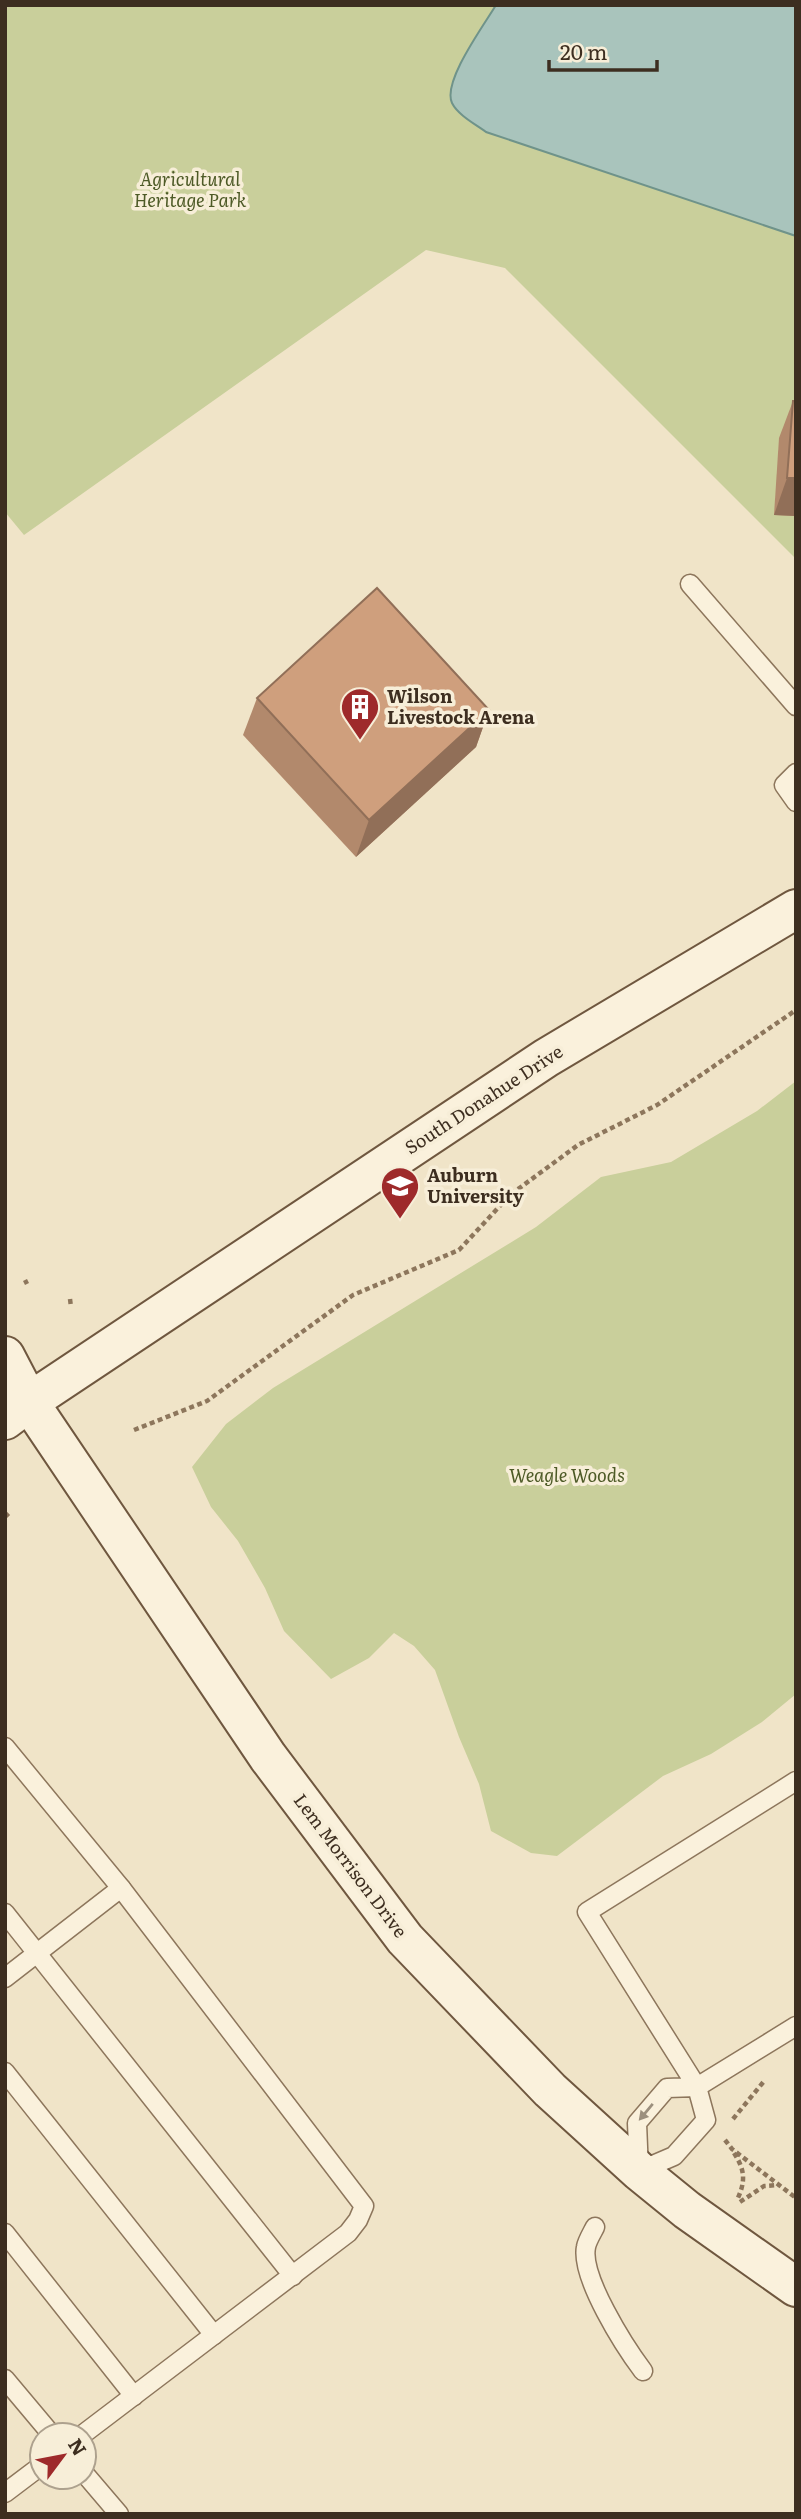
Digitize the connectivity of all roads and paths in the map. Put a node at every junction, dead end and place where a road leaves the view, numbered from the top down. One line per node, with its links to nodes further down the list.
1 (690, 584): 2 (lane)
2 (796, 706)
3 (796, 774): 4 (lane)
4 (796, 802)
5 (796, 909): 10 (street, South Donahue Drive)
6 (796, 1010): 11 (path)
7 (70, 1299): 8 (path)
8 (71, 1307)
9 (5, 1356): 10 (street, Lem Morrison Drive)
10 (17, 1411): 27 (street, Lem Morrison Drive)
11 (134, 1430)
12 (10, 1512): 13 (path)
13 (5, 1517)
14 (5, 1748): 16 (lane)
15 (796, 1781): 23 (lane)
16 (121, 1888): 18 (lane); 32 (lane)
17 (5, 1913): 18 (lane)
18 (36, 1954): 19 (lane); 32 (lane)
19 (5, 1978)
20 (796, 2026): 23 (lane)
21 (5, 2072): 34 (lane)
22 (766, 2078): 24 (path)
23 (698, 2087): 27 (lane); 27 (lane, one-way to 27)
24 (728, 2124)
25 (721, 2134): 26 (path)
26 (732, 2149): 28 (path); 28 (path)
27 (639, 2171): 33 (street, Lem Morrison Drive)
28 (779, 2185): 29 (path)
29 (796, 2198)
30 (595, 2227): 35 (lane)
31 (5, 2233): 37 (lane)
32 (293, 2276): 34 (lane)
33 (796, 2287)
34 (214, 2335): 37 (lane)
35 (643, 2371)
36 (5, 2379): 38 (lane)
37 (134, 2396): 39 (lane)
38 (40, 2421)
39 (98, 2423)
40 (28, 2476): 42 (lane)
41 (98, 2490): 43 (lane)
42 (5, 2493)
43 (118, 2514)

